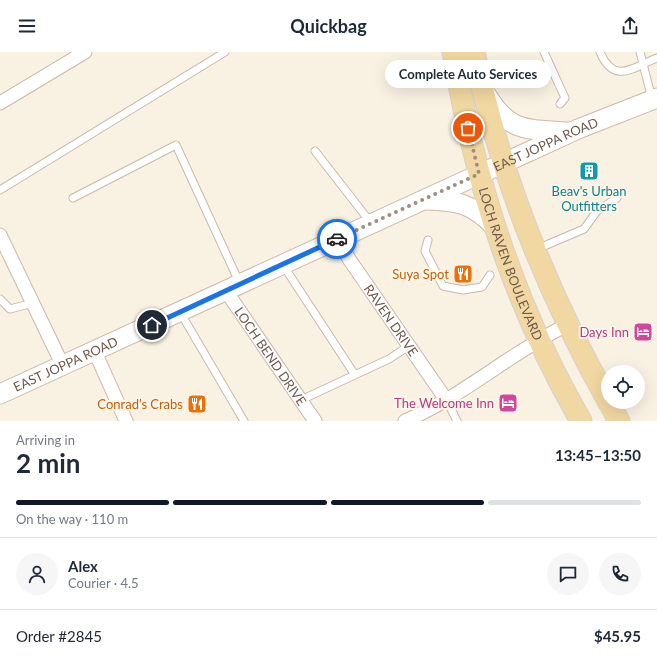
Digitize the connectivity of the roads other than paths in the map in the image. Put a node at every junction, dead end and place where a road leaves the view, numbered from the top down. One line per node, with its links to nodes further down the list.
1 (85, 52): 12 (street)
2 (225, 52): 18 (lane)
3 (453, 52): 17 (main road, LOCH RAVEN BOULEVARD)
4 (474, 52): 10 (main road, LOCH RAVEN BOULEVARD)
5 (544, 52): 13 (lane)
6 (600, 52): 9 (lane)
7 (640, 52): 9 (lane)
8 (657, 58): 9 (lane)
9 (644, 64): 11 (lane)
10 (482, 89): 14 (main road); 16 (main road, LOCH RAVEN BOULEVARD)
11 (654, 99): 14 (main road, EAST JOPPA ROAD)
12 (0, 103)
13 (560, 104)
14 (571, 132): 16 (main road, EAST JOPPA ROAD)
15 (315, 151): 22 (lane)
16 (503, 163): 17 (main road, EAST JOPPA ROAD); 27 (main road, LOCH RAVEN BOULEVARD)
17 (479, 174): 21 (main road, EAST JOPPA ROAD); 23 (main road, LOCH RAVEN BOULEVARD)
18 (0, 190)
19 (73, 198): 30 (lane)
20 (617, 198): 27 (lane)
21 (422, 200): 22 (main road, EAST JOPPA ROAD); 23 (main road)
22 (371, 223): 25 (main road, EAST JOPPA ROAD)
23 (495, 227): 35 (main road, LOCH RAVEN BOULEVARD)
24 (0, 235): 32 (street)
25 (338, 238): 28 (main road, EAST JOPPA ROAD); 36 (street, RAVEN DRIVE)
26 (428, 240): 29 (lane)
27 (535, 250): 34 (main road, LOCH RAVEN BOULEVARD)
28 (282, 264): 30 (main road, EAST JOPPA ROAD); 39 (lane)
29 (490, 275)
30 (233, 287): 33 (main road, EAST JOPPA ROAD); 42 (street, LOCH BEND DRIVE)
31 (0, 300): 32 (lane)
32 (33, 303): 38 (street)
33 (180, 312): 37 (main road, EAST JOPPA ROAD); 46 (lane)
34 (567, 325): 35 (street); 40 (main road, LOCH RAVEN BOULEVARD)
35 (540, 338): 43 (street); 50 (main road, LOCH RAVEN BOULEVARD)
36 (409, 346): 39 (lane); 43 (street, RAVEN DRIVE)
37 (95, 352): 38 (main road, EAST JOPPA ROAD); 45 (street)
38 (62, 366): 41 (main road, EAST JOPPA ROAD)
39 (355, 375): 42 (lane)
40 (601, 388)
41 (0, 394)
42 (301, 400): 47 (street, LOCH BEND DRIVE)
43 (447, 401): 48 (street); 49 (lane)
44 (612, 409): 51 (main road, LOCH RAVEN BOULEVARD)
45 (126, 421)
46 (244, 421)
47 (315, 421)
48 (405, 421)
49 (457, 421)
50 (582, 421)
51 (619, 421)

